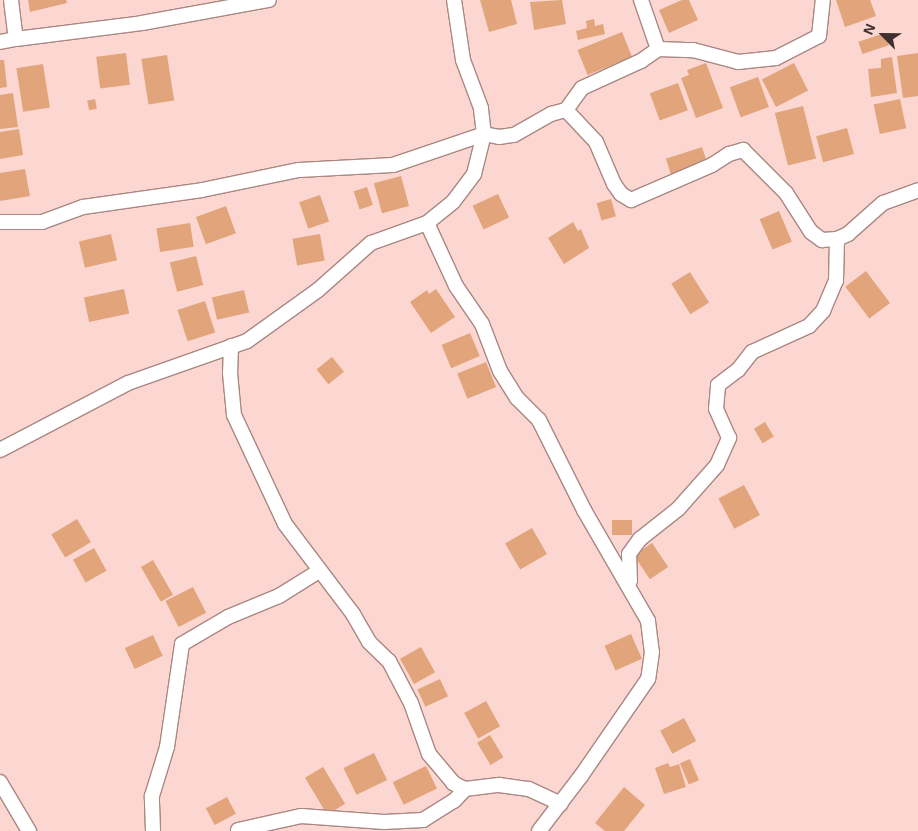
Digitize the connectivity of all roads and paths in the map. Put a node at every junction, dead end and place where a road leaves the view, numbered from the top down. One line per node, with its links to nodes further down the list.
1 (11, 0): 6 (street)
2 (269, 0): 6 (street)
3 (454, 0): 10 (street)
4 (641, 0): 8 (street)
5 (822, 0): 8 (street)
6 (16, 38): 7 (street)
7 (0, 42)
8 (658, 48): 9 (street)
9 (566, 110): 10 (street); 14 (street)
10 (484, 134): 12 (street); 13 (street)
11 (918, 190): 14 (street)
12 (0, 222)
13 (426, 223): 15 (street); 18 (street)
14 (838, 239): 18 (street)
15 (231, 346): 16 (street); 17 (street)
16 (0, 450)
17 (319, 571): 20 (street); 24 (street)
18 (631, 587): 21 (street)
19 (0, 782): 23 (street)
20 (465, 789): 21 (street); 22 (street)
21 (561, 804): 25 (street)
22 (238, 830)
23 (30, 831)
24 (153, 831)
25 (539, 831)

